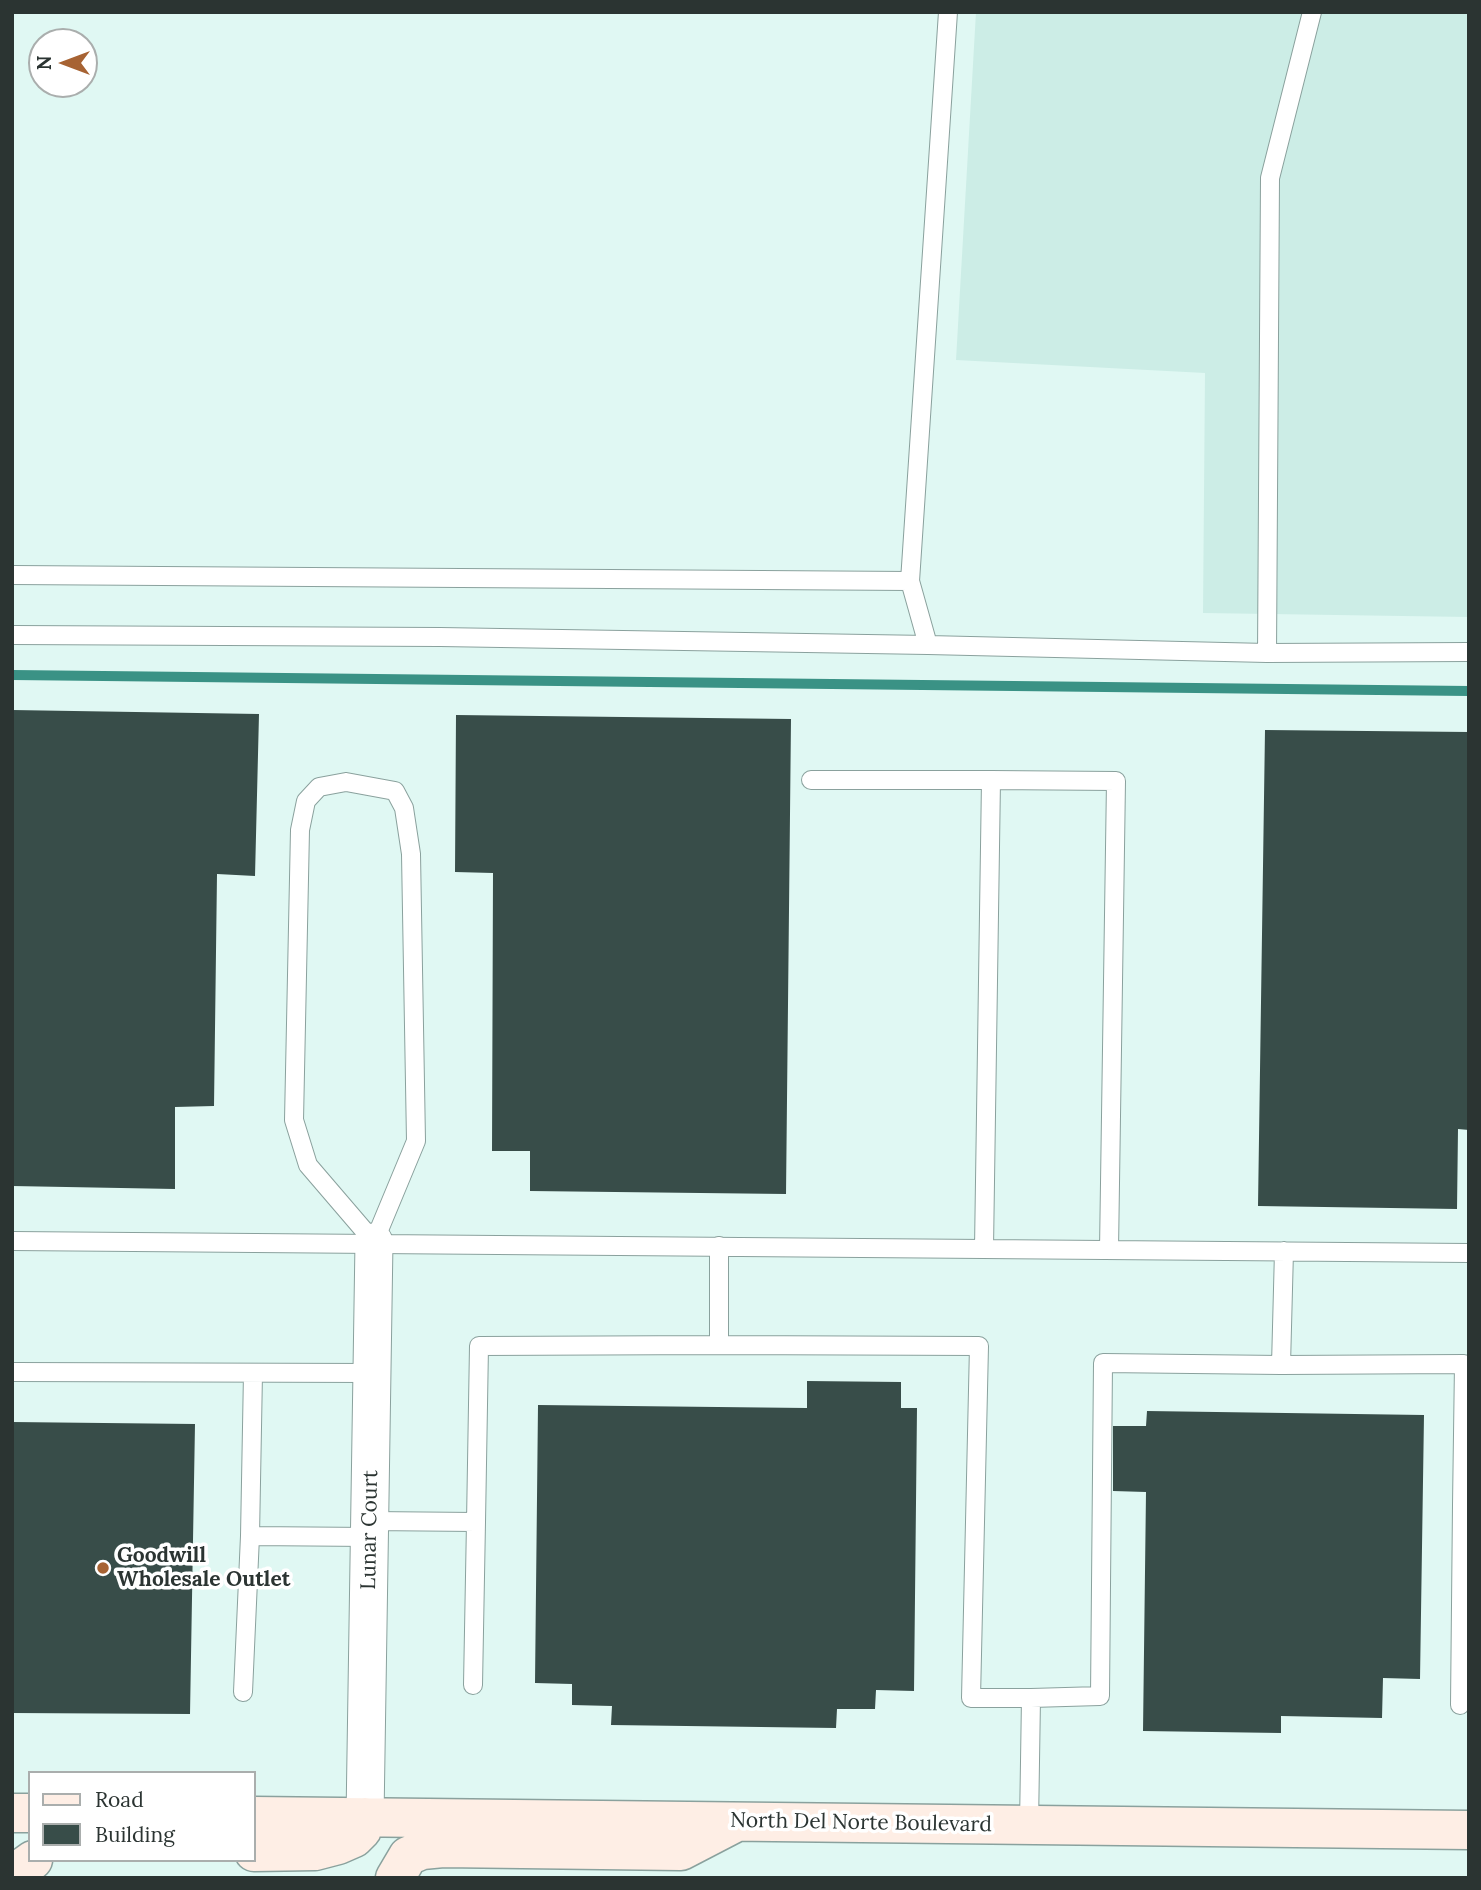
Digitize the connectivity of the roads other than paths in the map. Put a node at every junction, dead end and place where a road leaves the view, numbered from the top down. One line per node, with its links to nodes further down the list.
1 (948, 12): 4 (lane)
2 (1312, 12): 8 (lane)
3 (12, 575): 4 (lane)
4 (910, 580): 6 (lane)
5 (12, 635): 6 (lane)
6 (928, 645): 8 (lane)
7 (1469, 652): 8 (lane)
8 (1266, 653)
9 (811, 780): 10 (lane)
10 (991, 780): 14 (lane); 15 (lane)
11 (12, 1241): 12 (lane)
12 (374, 1242): 12 (lane); 13 (lane); 22 (street, Lunar Court)
13 (719, 1246): 14 (lane); 18 (lane)
14 (984, 1248): 15 (lane)
15 (1109, 1250): 16 (lane)
16 (1284, 1251): 17 (lane); 19 (lane)
17 (1469, 1253)
18 (719, 1345): 24 (lane); 29 (lane)
19 (1281, 1365): 23 (lane); 29 (lane)
20 (12, 1372): 21 (lane)
21 (253, 1373): 22 (lane); 26 (lane)
22 (372, 1373): 25 (street, Lunar Court)
23 (1465, 1505): 30 (lane)
24 (475, 1522): 25 (lane); 27 (lane)
25 (370, 1529): 26 (lane); 32 (street, Lunar Court)
26 (250, 1536): 28 (lane)
27 (473, 1685)
28 (243, 1692)
29 (1031, 1698): 34 (lane)
30 (1460, 1705)
31 (256, 1816): 32 (street, North Del Norte Boulevard)
32 (365, 1817): 33 (street, North Del Norte Boulevard); 36 (street)
33 (738, 1822): 34 (street, North Del Norte Boulevard); 39 (street)
34 (1029, 1825): 35 (street, North Del Norte Boulevard)
35 (1469, 1830)
36 (256, 1852)
37 (30, 1862): 38 (street)
38 (12, 1875)
39 (395, 1878)

